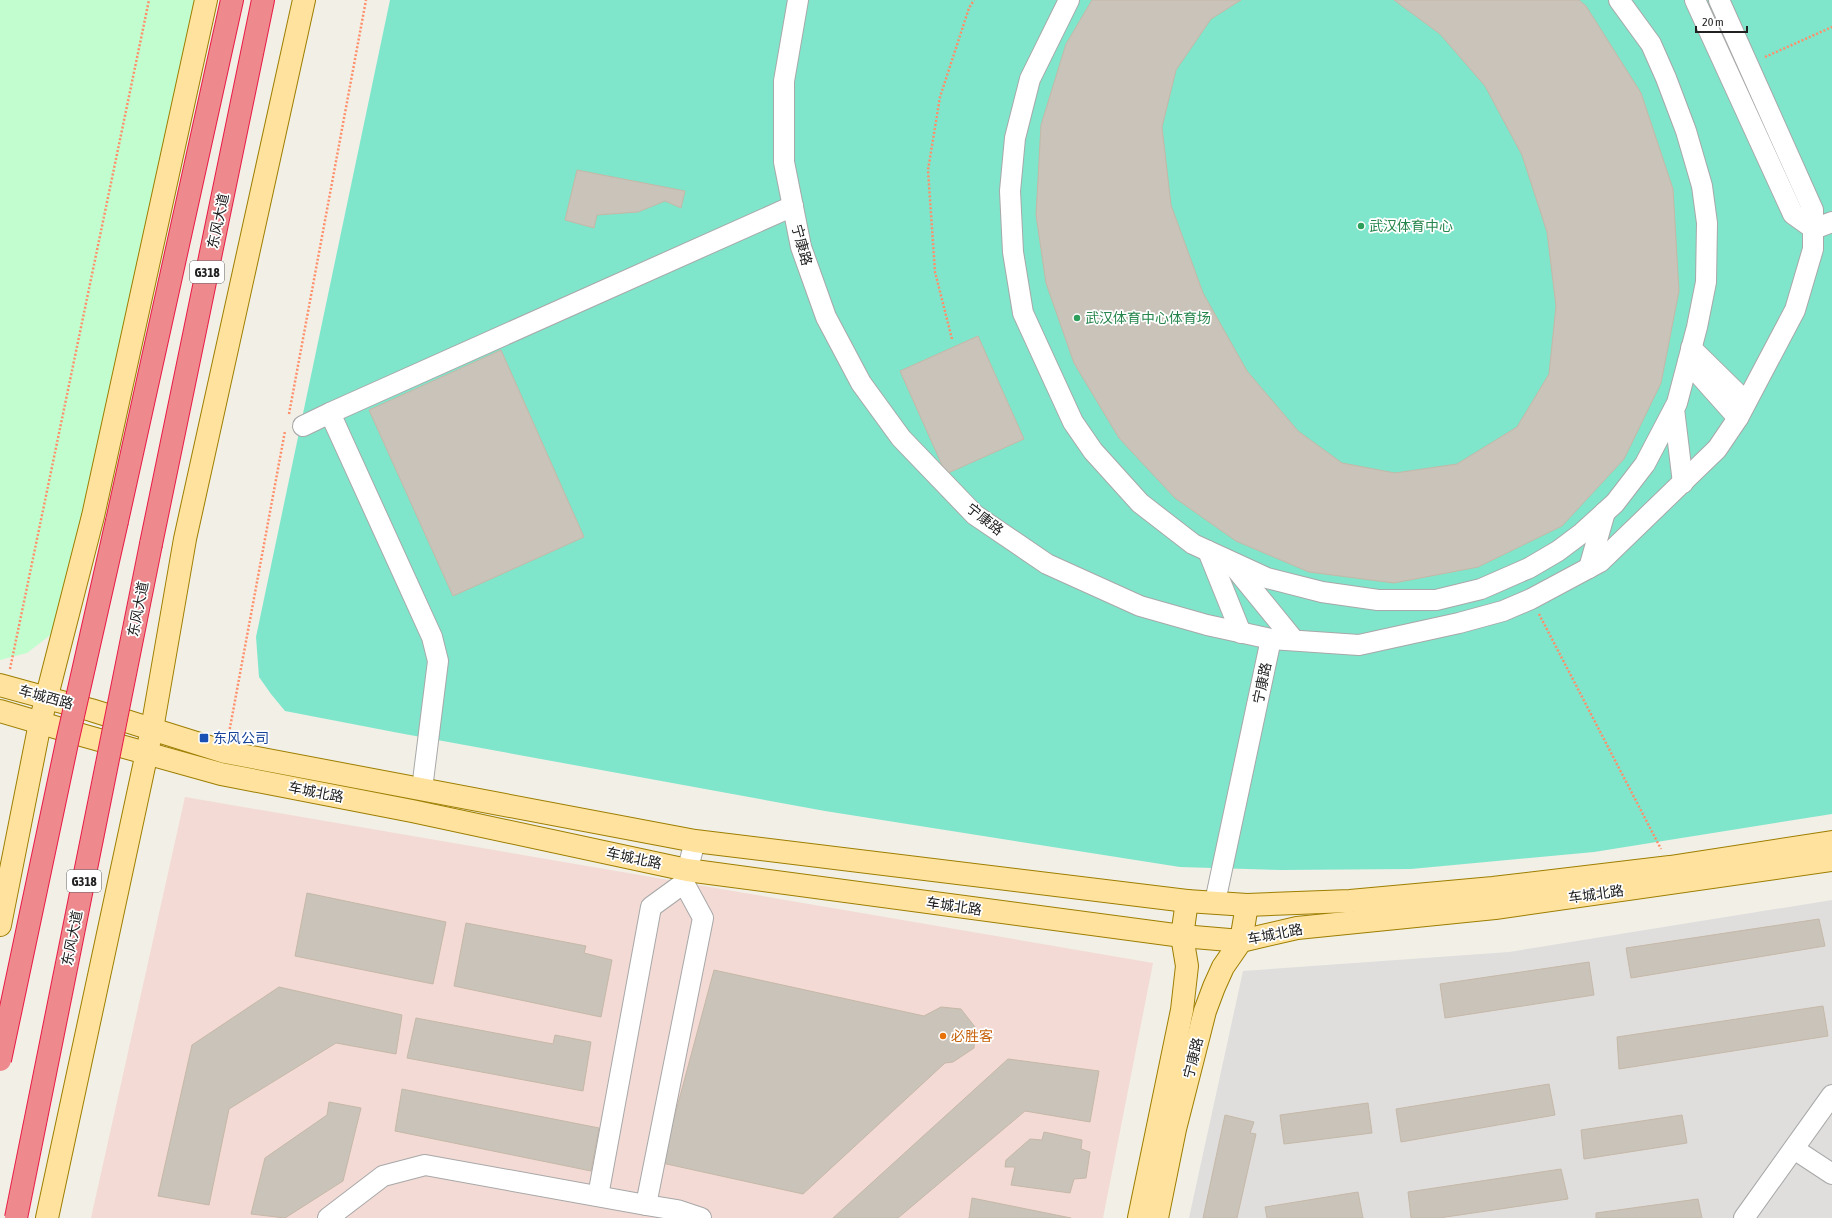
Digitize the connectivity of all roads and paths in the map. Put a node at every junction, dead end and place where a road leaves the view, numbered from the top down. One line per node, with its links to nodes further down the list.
1 (149, 0): 34 (path)
2 (206, 0): 35 (main road)
3 (232, 0): 54 (highway, G318, bridge)
4 (263, 0): 60 (highway, 东风大道 / G318, bridge)
5 (304, 0): 39 (main road)
6 (366, 0): 22 (path)
7 (798, 0): 15 (street, 宁康路)
8 (974, 0): 17 (path)
9 (1069, 0): 25 (street)
10 (1619, 0): 18 (street)
11 (1695, 0): 16 (street)
12 (1719, 0): 14 (street)
13 (1832, 27): 14 (path)
14 (1748, 65): 16 (street)
15 (793, 206): 21 (street); 31 (street, 宁康路)
16 (1823, 225): 20 (street)
17 (952, 339)
18 (1689, 355): 19 (street); 20 (street)
19 (1674, 409): 23 (street); 24 (street)
20 (1742, 410): 23 (street)
21 (330, 414): 22 (street); 43 (street)
22 (293, 421): 41 (path)
23 (1683, 483): 27 (street)
24 (1605, 512): 27 (street); 28 (street)
25 (1208, 551): 26 (street); 31 (street)
26 (1228, 560): 28 (street); 33 (street)
27 (1589, 568): 29 (street)
28 (1394, 600): 30 (street)
29 (1531, 600): 30 (street); 46 (path)
30 (1452, 624): 33 (street)
31 (1241, 633): 32 (street, 宁康路)
32 (1271, 639): 33 (street); 49 (street, 宁康路)
33 (1294, 640)
34 (3, 686): 35 (main road, 车城西路)
35 (47, 698): 36 (main road, 车城西路); 38 (main road)
36 (91, 710): 39 (main road, 车城北路)
37 (0, 711): 38 (main road, 车城西路)
38 (40, 722): 40 (main road, 车城西路); 51 (main road)
39 (152, 729): 41 (main road, 车城北路); 42 (main road)
40 (85, 736): 42 (main road, 车城北路)
41 (225, 752): 43 (main road, 车城北路)
42 (146, 754): 47 (main road, 车城北路); 61 (main road)
43 (422, 789): 44 (main road, 车城北路)
44 (695, 840): 47 (street); 48 (main road, 车城北路)
45 (1832, 848): 46 (main road, 车城北路); 53 (main road, 车城北路)
46 (1670, 867): 50 (main road, 车城北路)
47 (685, 876): 52 (main road, 车城北路); 58 (street); 59 (street)
48 (1187, 901): 49 (main road, 车城北路); 52 (main road)
49 (1214, 902): 50 (main road, 车城北路)
50 (1247, 905): 53 (main road, 宁康路)
51 (0, 925)
52 (1182, 936): 53 (main road, 车城北路); 64 (main road)
53 (1241, 941): 65 (main road, 宁康路)
54 (0, 1060)
55 (1832, 1095): 56 (street)
56 (1794, 1149): 57 (street); 66 (street)
57 (1832, 1174)
58 (598, 1196): 59 (street); 62 (street)
59 (646, 1206): 63 (street)
60 (16, 1218)
61 (47, 1218)
62 (328, 1218)
63 (700, 1218)
64 (1139, 1218)
65 (1157, 1218)
66 (1744, 1218)

